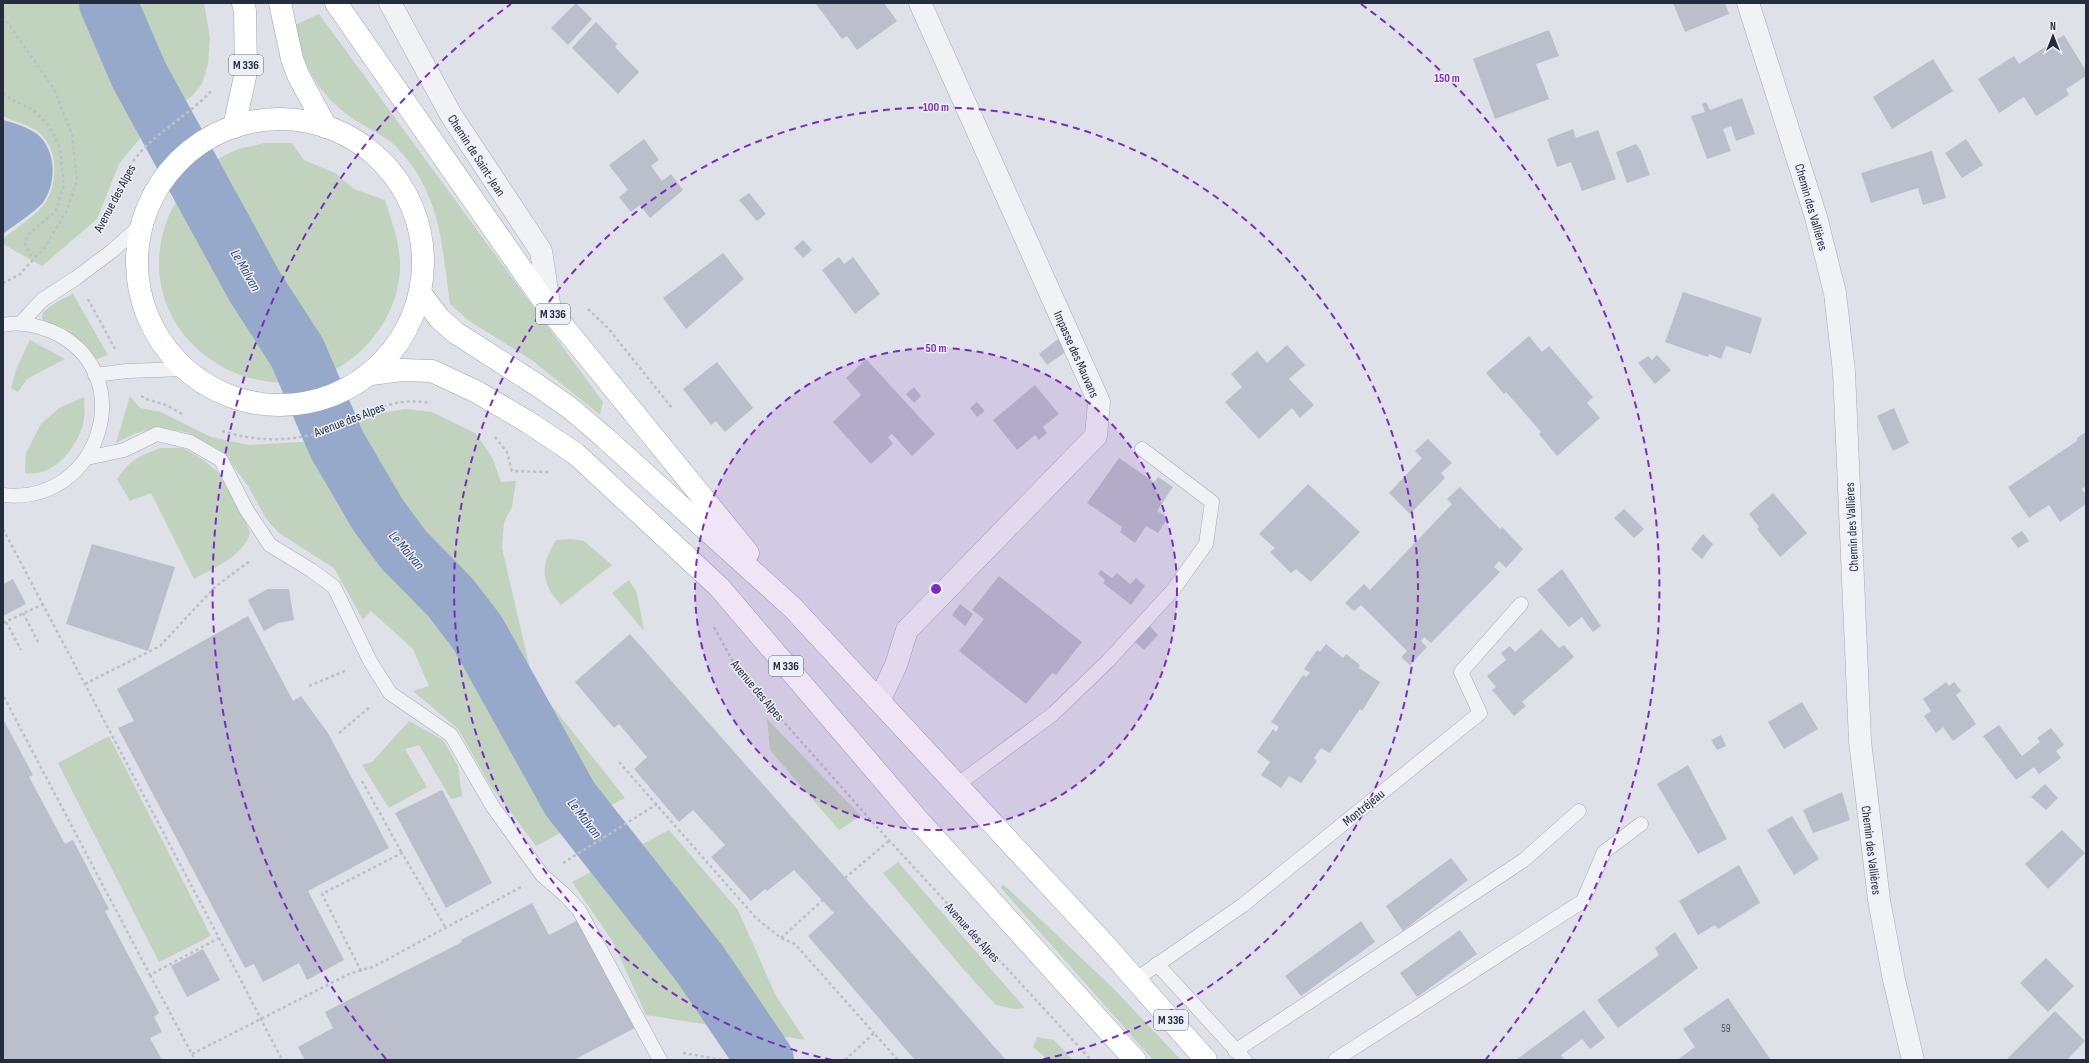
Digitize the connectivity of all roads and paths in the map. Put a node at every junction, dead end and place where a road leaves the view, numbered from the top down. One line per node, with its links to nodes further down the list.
1 (243, 3): 10 (main road, M 336)
2 (280, 3): 11 (main road)
3 (336, 3): 13 (main road, M 336)
4 (390, 3): 12 (street, Chemin de Saint-Jean)
5 (920, 3): 51 (street, Impasse des Mauvans)
6 (1748, 3): 87 (street, Chemin des Vallières)
7 (3, 16): 16 (path)
8 (3, 92): 16 (path)
9 (205, 98): 15 (path, Avenue des Alpes)
10 (234, 127): 11 (main road); 14 (main road)
11 (326, 127): 18 (main road)
12 (495, 182): 13 (street); 21 (street, Chemin de Saint-Jean)
13 (472, 199): 21 (main road, M 336)
14 (143, 218): 22 (lane); 25 (main road)
15 (98, 231)
16 (33, 260): 17 (path)
17 (3, 283)
18 (421, 294): 26 (main road); 40 (main road)
19 (86, 296): 24 (path)
20 (586, 308): 29 (path)
21 (550, 310): 40 (main road, M 336)
22 (21, 323): 23 (lane); 27 (lane)
23 (3, 324)
24 (118, 355)
25 (185, 369): 26 (main road); 27 (lane)
26 (371, 374): 84 (main road, M 336)
27 (95, 375): 33 (lane)
28 (434, 404): 31 (path, Avenue des Alpes)
29 (672, 408)
30 (492, 435): 34 (path)
31 (275, 440)
32 (1142, 449): 56 (lane)
33 (87, 458): 35 (lane); 37 (lane)
34 (553, 474)
35 (3, 495)
36 (3, 529): 38 (path)
37 (270, 545): 48 (path); 62 (lane)
38 (43, 604): 41 (path); 48 (path)
39 (1521, 604): 68 (lane, Montréjeau)
40 (793, 608): 51 (main road, M 336)
41 (24, 613): 42 (path); 45 (path)
42 (6, 622): 43 (path); 46 (path)
43 (3, 623)
44 (712, 623): 60 (path, Avenue des Alpes)
45 (38, 642)
46 (21, 650)
47 (354, 667): 49 (path)
48 (85, 684): 66 (path)
49 (309, 686)
50 (3, 695): 70 (path)
51 (879, 700): 56 (main road, M 336)
52 (372, 705): 53 (path)
53 (339, 733)
54 (620, 762): 57 (path)
55 (362, 781): 61 (path)
56 (957, 785): 71 (main road, M 336)
57 (657, 804): 62 (path); 67 (path)
58 (1579, 811): 74 (lane)
59 (1642, 824): 86 (lane)
60 (890, 840): 63 (path); 83 (path, Avenue des Alpes)
61 (402, 853): 65 (path); 69 (path)
62 (546, 873): 65 (path); 79 (lane)
63 (845, 878)
64 (823, 900): 67 (path)
65 (446, 928): 69 (path)
66 (219, 938): 70 (path); 72 (path)
67 (780, 938): 73 (path)
68 (1157, 964): 71 (lane, Montréjeau); 74 (lane)
69 (361, 971): 72 (path)
70 (150, 975): 76 (path)
71 (1135, 980): 85 (main road, M 336)
72 (260, 1019): 76 (path); 78 (path)
73 (874, 1033): 81 (path); 82 (path)
74 (1236, 1052)
75 (681, 1053): 80 (path)
76 (192, 1054): 77 (path)
77 (195, 1060)
78 (282, 1060)
79 (660, 1060)
80 (723, 1060)
81 (845, 1060)
82 (898, 1060)
83 (1091, 1060)
84 (1134, 1060)
85 (1206, 1060)
86 (1335, 1060)
87 (1913, 1060)

